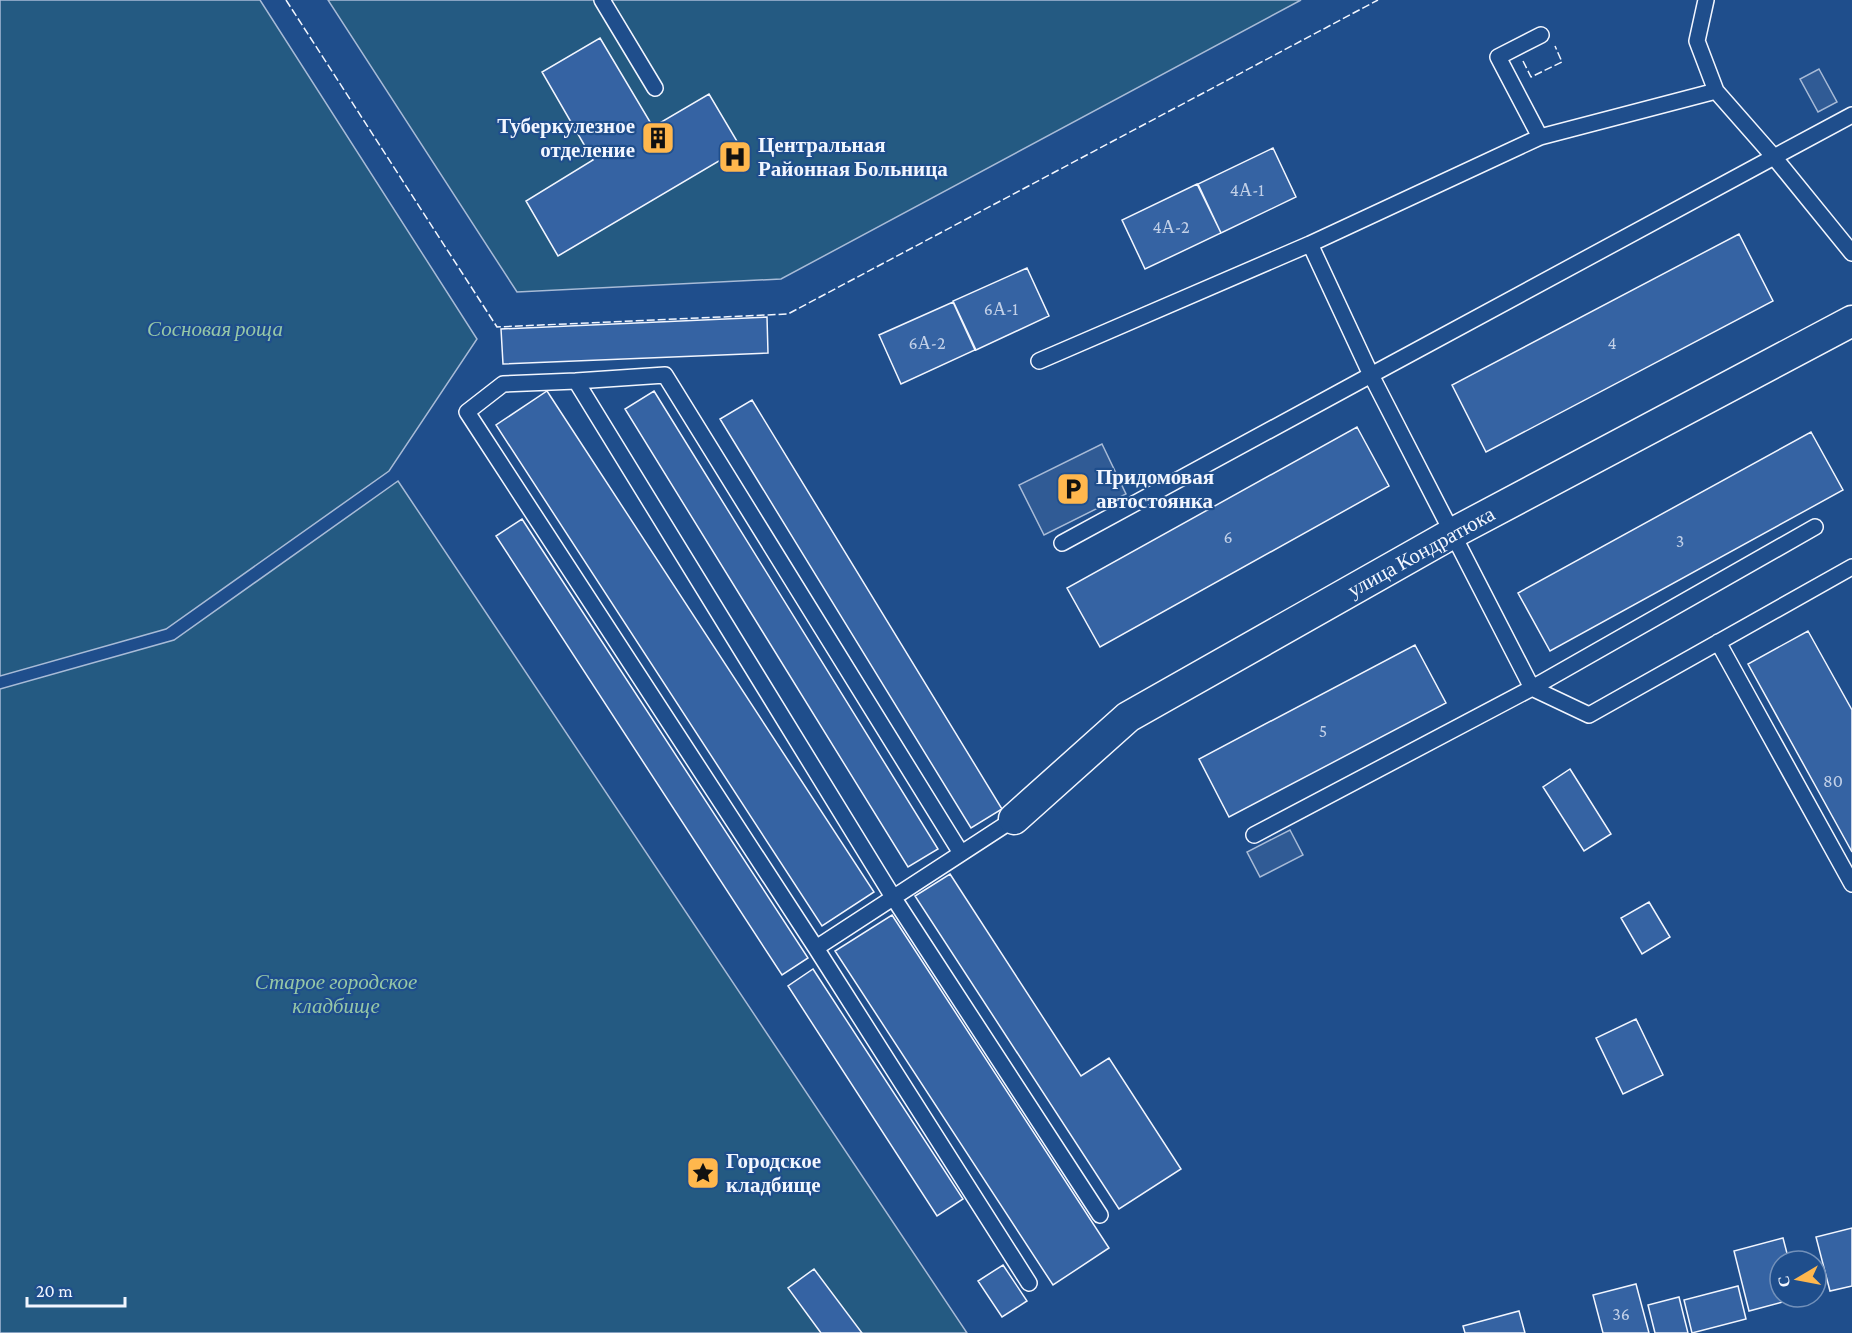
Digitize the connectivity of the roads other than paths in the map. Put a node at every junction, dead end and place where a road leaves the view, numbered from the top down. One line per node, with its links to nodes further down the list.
1 (603, 0): 4 (lane)
2 (1706, 0): 5 (lane)
3 (1541, 35): 7 (lane)
4 (655, 88)
5 (1716, 91): 7 (lane); 8 (lane)
6 (1852, 115): 8 (lane)
7 (1540, 137): 9 (lane)
8 (1774, 157): 10 (lane); 13 (lane)
9 (1310, 244): 12 (lane); 13 (lane)
10 (1852, 253)
11 (1852, 321): 16 (street, улица Кондратюка)
12 (1039, 361)
13 (1371, 375): 16 (lane); 17 (lane)
14 (576, 381): 23 (lane); 25 (lane); 26 (lane)
15 (1815, 527): 20 (lane)
16 (1454, 533): 20 (lane); 21 (street, улица Кондратюка)
17 (1062, 543)
18 (1852, 567): 19 (lane)
19 (1718, 642): 20 (lane); 24 (lane)
20 (1532, 688): 22 (lane)
21 (1014, 819): 23 (lane)
22 (1254, 835)
23 (961, 853): 25 (lane)
24 (1852, 884)
25 (893, 897): 26 (lane); 27 (lane)
26 (816, 948): 28 (lane)
27 (1100, 1215)
28 (1029, 1283)

